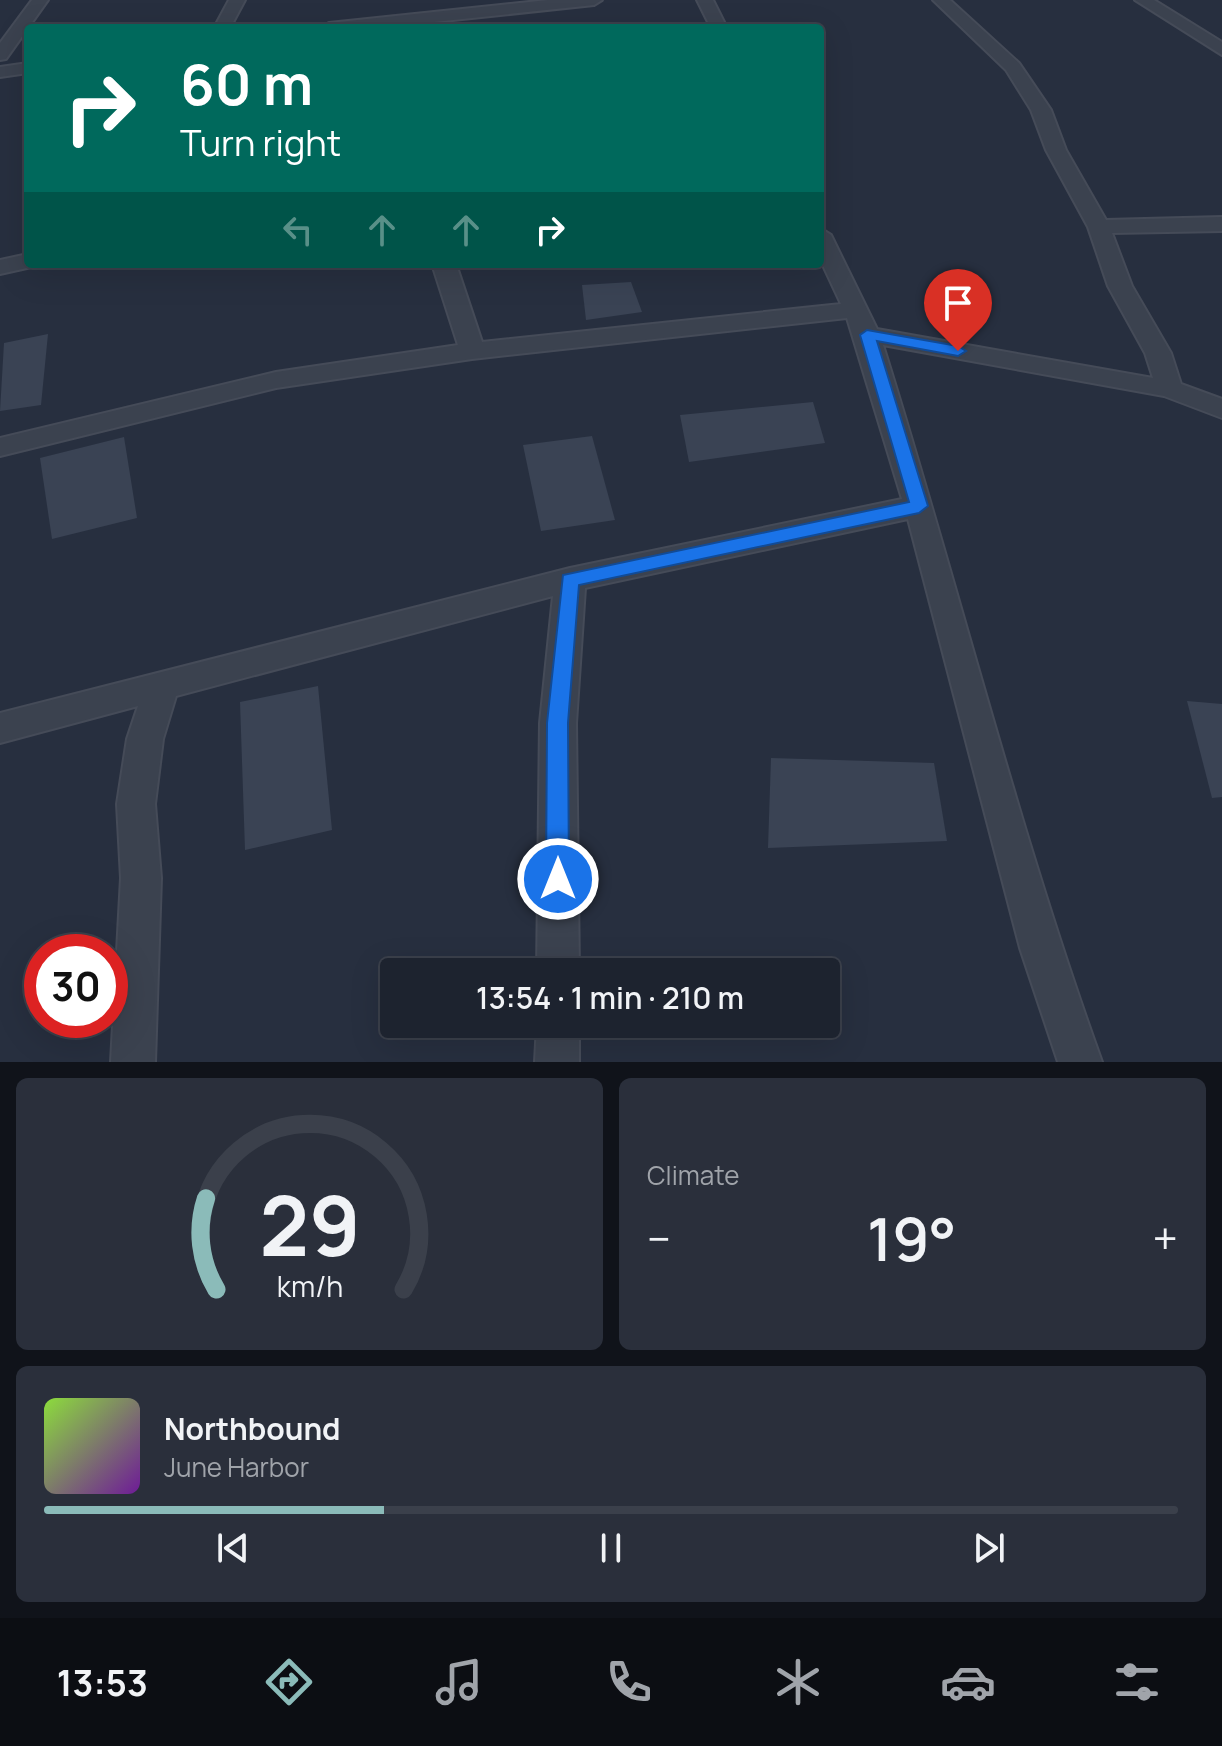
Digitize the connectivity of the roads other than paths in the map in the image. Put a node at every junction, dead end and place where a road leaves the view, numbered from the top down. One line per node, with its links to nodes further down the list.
1 (40, 0): 12 (street)
2 (237, 0): 8 (street)
3 (594, 0): 7 (street)
4 (705, 0): 10 (street)
5 (941, 0): 16 (street)
6 (1143, 0): 11 (street)
7 (464, 8): 9 (street)
8 (224, 24)
9 (405, 24)
10 (717, 24)
11 (1222, 50)
12 (0, 55)
13 (24, 69): 14 (street)
14 (0, 72)
15 (1222, 224): 16 (street)
16 (1099, 227): 23 (street)
17 (824, 243): 21 (street)
18 (24, 262): 19 (street)
19 (0, 267)
20 (445, 268): 22 (street)
21 (862, 322): 22 (street); 23 (street); 26 (street)
22 (472, 351): 25 (street)
23 (1170, 389): 24 (street)
24 (1222, 409)
25 (0, 447)
26 (919, 506): 27 (street); 34 (street)
27 (570, 580): 28 (street); 30 (street)
28 (162, 686): 29 (street); 32 (street)
29 (0, 728)
30 (558, 958)
31 (558, 1038): 33 (street)
32 (133, 1062)
33 (557, 1062)
34 (1080, 1062)

